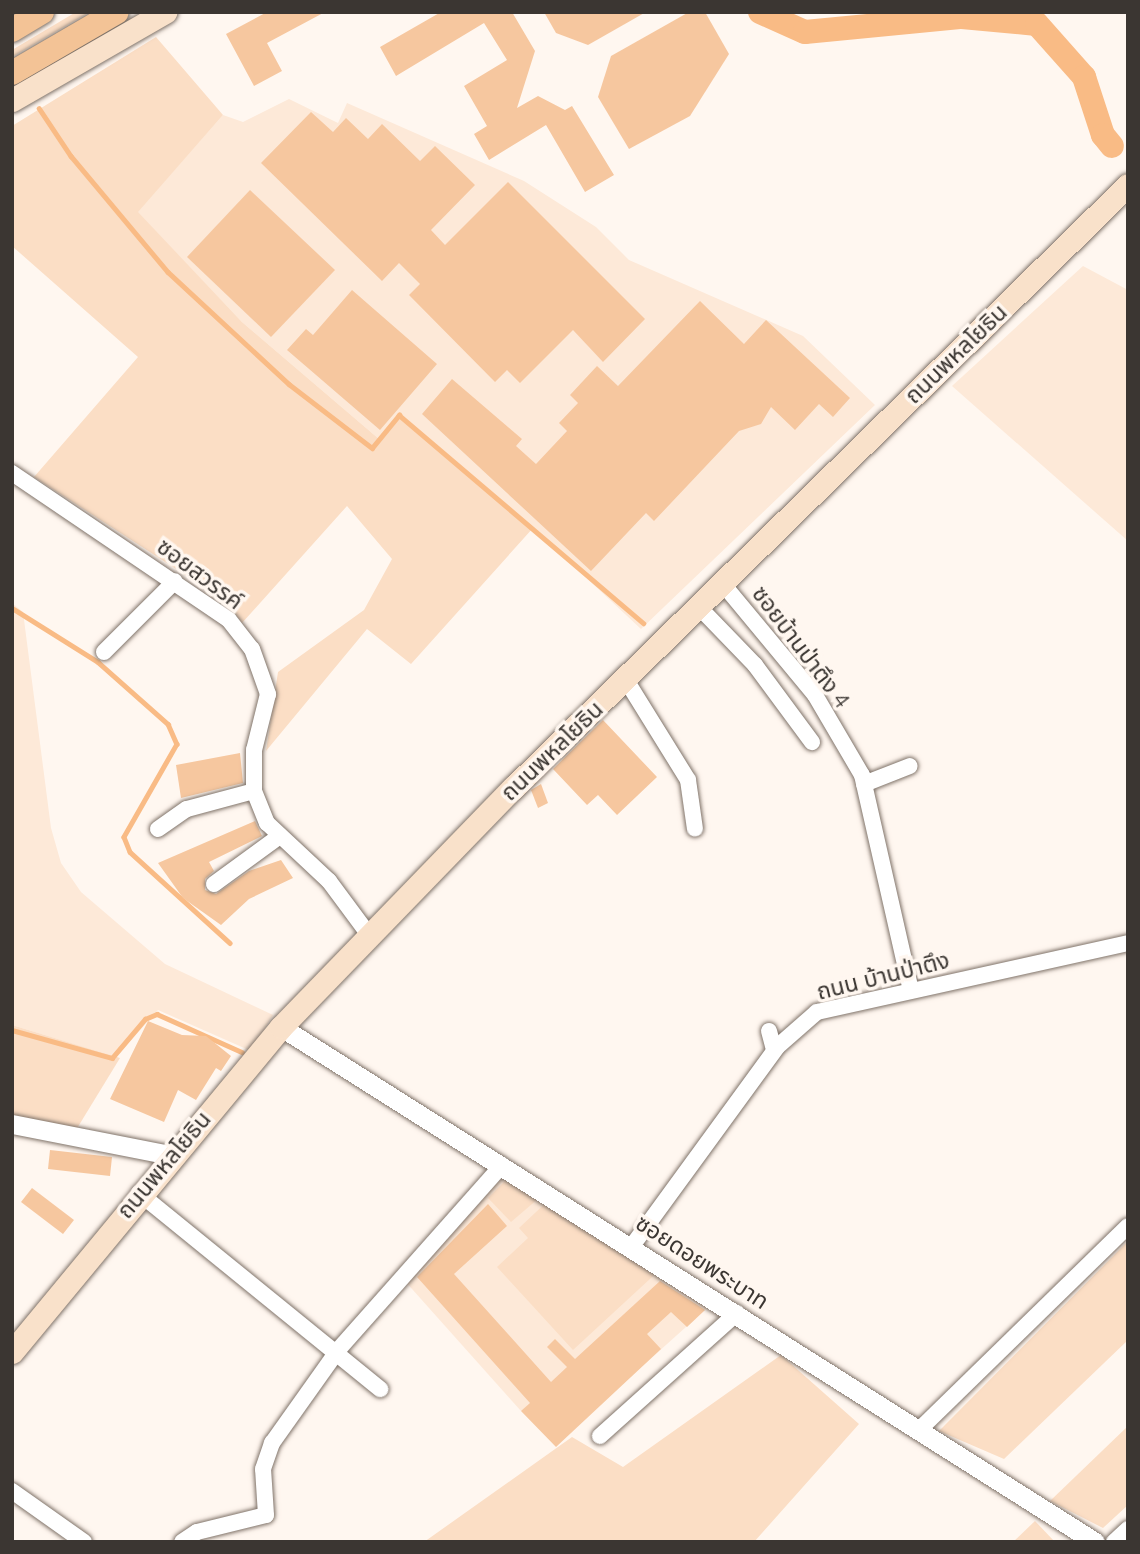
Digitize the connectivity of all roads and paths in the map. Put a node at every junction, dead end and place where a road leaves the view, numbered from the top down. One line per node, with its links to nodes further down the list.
1 (43, 12): 4 (main road)
2 (117, 12): 5 (main road)
3 (165, 12): 6 (main road)
4 (12, 30)
5 (12, 73)
6 (12, 100)
7 (1128, 185): 10 (main road, ถนนพหลโยธิน)
8 (12, 473): 9 (street, ซอยสวรรค์)
9 (175, 581): 12 (street); 17 (street, ซอยสวรรค์)
10 (723, 583): 11 (main road, ถนนพหลโยธิน); 16 (street, ซอยบ้านป่าตึง 4)
11 (699, 607): 13 (main road, ถนนพหลโยธิน); 14 (street)
12 (104, 652)
13 (625, 680): 19 (street); 22 (main road, ถนนพหลโยธิน)
14 (812, 742)
15 (910, 766): 16 (street)
16 (863, 780): 24 (street, ซอยบ้านป่าตึง 4)
17 (254, 791): 18 (street); 20 (street, ซอยสวรรค์)
18 (158, 829)
19 (695, 829)
20 (276, 838): 21 (street); 22 (street, ซอยสวรรค์)
21 (214, 884)
22 (369, 935): 25 (main road, ถนนพหลโยธิน)
23 (1128, 943): 24 (street, ถนน บ้านป่าตึง)
24 (911, 991): 27 (street, ถนน บ้านป่าตึง)
25 (281, 1027): 29 (main road, ถนนพหลโยธิน); 30 (street, ซอยดอยพระบาท)
26 (769, 1031): 27 (street)
27 (774, 1051): 33 (street, ถนน บ้านป่าตึง)
28 (12, 1124): 29 (street)
29 (170, 1155): 31 (main road, ถนนพหลโยธิน)
30 (502, 1165): 33 (street, ซอยดอยพระบาท); 35 (street)
31 (139, 1193): 35 (street); 36 (main road, ถนนพหลโยธิน)
32 (1128, 1226): 38 (street)
33 (632, 1246): 34 (street, ซอยดอยพระบาท)
34 (737, 1313): 38 (street, ซอยดอยพระบาท); 39 (street)
35 (338, 1350): 37 (street); 43 (street)
36 (12, 1352)
37 (380, 1389)
38 (918, 1430): 44 (street, ซอยดอยพระบาท)
39 (600, 1436)
40 (12, 1491): 42 (street)
41 (1128, 1528): 45 (street)
42 (84, 1542)
43 (182, 1542)
44 (1095, 1542)
45 (1114, 1542)

